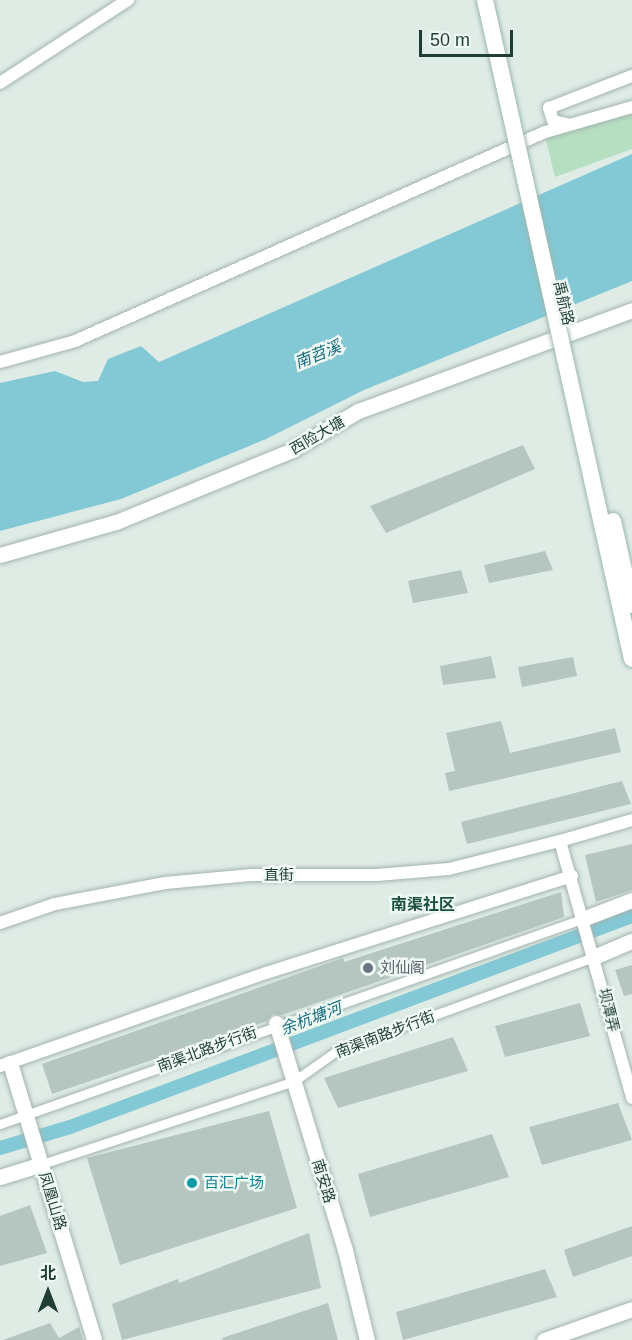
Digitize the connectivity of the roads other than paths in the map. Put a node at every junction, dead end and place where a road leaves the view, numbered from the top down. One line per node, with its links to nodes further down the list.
1 (128, 0): 5 (street)
2 (485, 0): 12 (main road, bridge)
3 (496, 0): 11 (main road, 禹航路, bridge)
4 (632, 76): 7 (street)
5 (0, 82)
6 (632, 107): 7 (street)
7 (571, 125): 9 (street)
8 (632, 310): 10 (street, 西险大塘)
9 (0, 362)
10 (0, 555)
11 (632, 605)
12 (632, 659)
13 (632, 820): 14 (street, 直街)
14 (560, 841): 15 (street, 坝潭弄); 18 (street, 直街)
15 (572, 876): 17 (street, 坝潭弄); 22 (street)
16 (632, 900): 17 (street)
17 (586, 920): 20 (street, 坝潭弄); 21 (street, 南渠北路步行街)
18 (0, 923)
19 (632, 941): 20 (street)
20 (596, 956): 23 (street, 南渠南路步行街); 24 (street, 坝潭弄)
21 (276, 1023): 23 (street, 南安路); 25 (street, 南渠北路步行街)
22 (5, 1065): 25 (street, 凤凰山路)
23 (293, 1078): 27 (street, 南渠南路步行街); 31 (street, 南安路)
24 (632, 1098)
25 (28, 1120): 26 (street, 南渠北路步行街); 27 (street, 凤凰山路)
26 (0, 1124)
27 (42, 1164): 28 (street); 30 (street, 凤凰山路)
28 (0, 1177)
29 (632, 1309): 32 (street)
30 (94, 1340)
31 (367, 1340)
32 (544, 1340)

